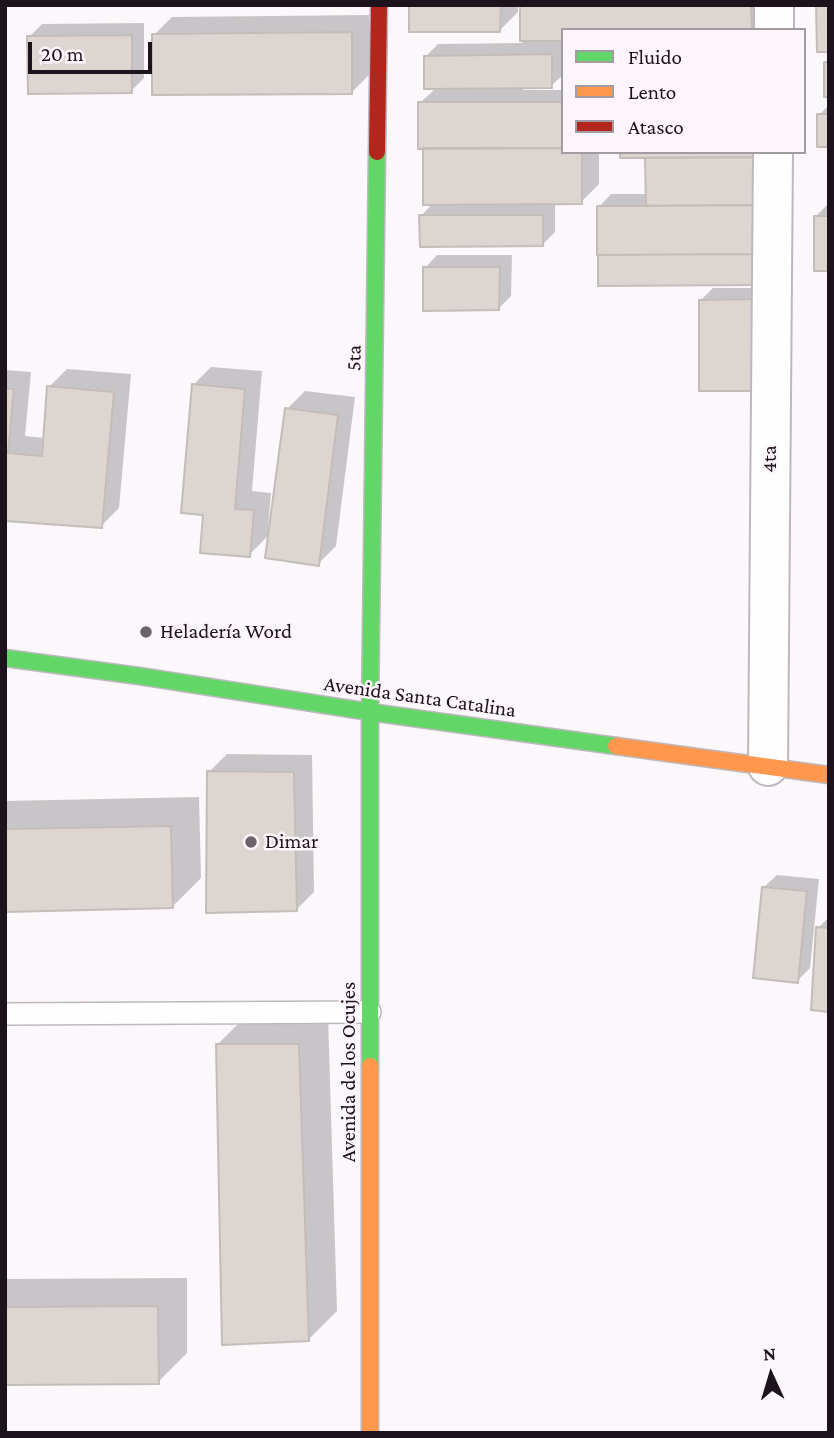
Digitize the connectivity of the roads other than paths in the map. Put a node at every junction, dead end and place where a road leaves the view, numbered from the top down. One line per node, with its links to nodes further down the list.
1 (379, 5): 6 (street, 5ta)
2 (774, 5): 3 (street)
3 (774, 28)
4 (773, 154): 7 (street, 4ta)
5 (5, 658): 6 (street, Avenida Santa Catalina)
6 (370, 712): 7 (street, Avenida Santa Catalina); 9 (street, Avenida de los Ocujes)
7 (768, 766): 8 (street, Avenida Santa Catalina)
8 (829, 775)
9 (370, 1012): 10 (lane); 11 (street, Avenida de los Ocujes)
10 (5, 1014)
11 (370, 1433)

